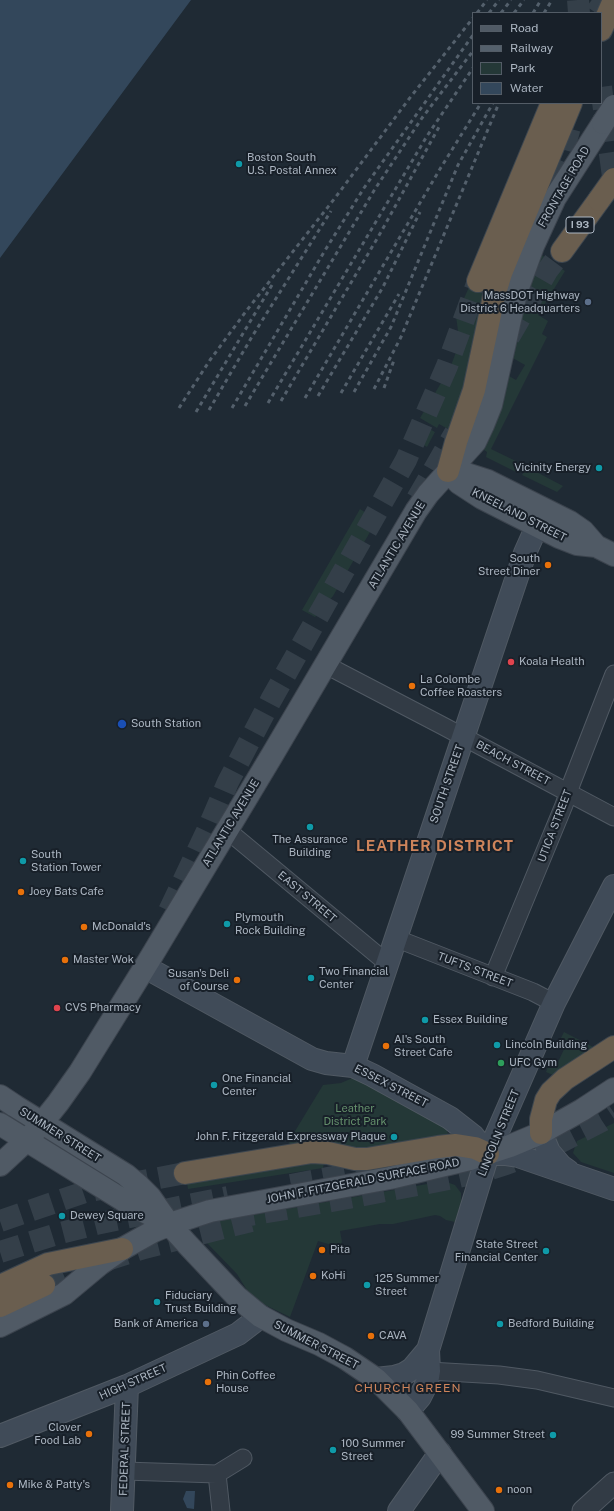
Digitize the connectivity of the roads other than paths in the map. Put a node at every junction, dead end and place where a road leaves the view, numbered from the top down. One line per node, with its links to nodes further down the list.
1 (614, 0): 2 (highway)
2 (602, 28)
3 (552, 104): 8 (highway)
4 (570, 104): 9 (highway)
5 (608, 114): 9 (main road, FRONTAGE ROAD)
6 (614, 179): 7 (highway, I 93, bridge)
7 (562, 251)
8 (478, 281)
9 (448, 472): 10 (main road, KNEELAND STREET); 11 (main road, KNEELAND STREET); 12 (main road, ATLANTIC AVENUE)
10 (537, 526): 11 (main road, KNEELAND STREET); 14 (main road, SOUTH STREET)
11 (605, 551)
12 (326, 665): 14 (street, BEACH STREET); 17 (main road, ATLANTIC AVENUE)
13 (614, 674): 15 (street, UTICA STREET)
14 (463, 737): 15 (street, BEACH STREET); 19 (main road, SOUTH STREET)
15 (568, 793): 16 (street, BEACH STREET); 22 (street, UTICA STREET)
16 (614, 817)
17 (227, 830): 20 (street, EAST STREET); 21 (main road, ATLANTIC AVENUE)
18 (614, 886): 23 (main road, LINCOLN STREET)
19 (395, 938): 20 (main road, SOUTH STREET); 22 (street, TUFTS STREET)
20 (387, 963): 25 (main road, SOUTH STREET)
21 (145, 967): 25 (main road, ESSEX STREET); 28 (main road, ATLANTIC AVENUE)
22 (493, 977): 23 (street, TUFTS STREET)
23 (554, 1003): 32 (main road, LINCOLN STREET)
24 (614, 1047): 30 (highway)
25 (353, 1066): 32 (main road, ESSEX STREET)
26 (614, 1089): 30 (main road, JOHN F. FITZGERALD SURFACE ROAD)
27 (0, 1096): 28 (main road, SUMMER STREET)
28 (42, 1123): 31 (main road, ATLANTIC AVENUE); 37 (main road, SUMMER STREET)
29 (0, 1124): 31 (main road, SUMMER STREET)
30 (542, 1133): 32 (main road, JOHN F. FITZGERALD SURFACE ROAD); 35 (main road)
31 (27, 1140): 33 (main road, ATLANTIC AVENUE); 37 (main road, SUMMER STREET)
32 (488, 1154): 34 (highway); 35 (main road); 37 (main road, JOHN F. FITZGERALD SURFACE ROAD); 44 (main road, LINCOLN STREET)
33 (0, 1165)
34 (185, 1173)
35 (574, 1175): 36 (main road)
36 (614, 1189)
37 (169, 1224): 38 (main road, JOHN F. FITZGERALD SURFACE ROAD); 42 (main road, SUMMER STREET)
38 (122, 1248): 40 (highway); 43 (main road, JOHN F. FITZGERALD SURFACE ROAD)
39 (44, 1285): 41 (highway)
40 (0, 1286)
41 (0, 1306)
42 (260, 1316): 45 (main road, SUMMER STREET); 46 (main road, HIGH STREET)
43 (0, 1326)
44 (429, 1360): 45 (main road); 47 (street); 48 (main road, LINCOLN STREET)
45 (376, 1379): 48 (main road, SUMMER STREET)
46 (128, 1386): 49 (main road, HIGH STREET); 52 (main road, FEDERAL STREET)
47 (614, 1398)
48 (408, 1411): 50 (main road, SUMMER STREET)
49 (0, 1436)
50 (440, 1453): 57 (main road); 58 (main road, SUMMER STREET)
51 (243, 1458): 53 (street)
52 (124, 1471): 53 (street); 55 (main road, FEDERAL STREET)
53 (217, 1474): 56 (street)
54 (614, 1483): 59 (street)
55 (122, 1511)
56 (221, 1511)
57 (399, 1511)
58 (483, 1511)
59 (583, 1511)

